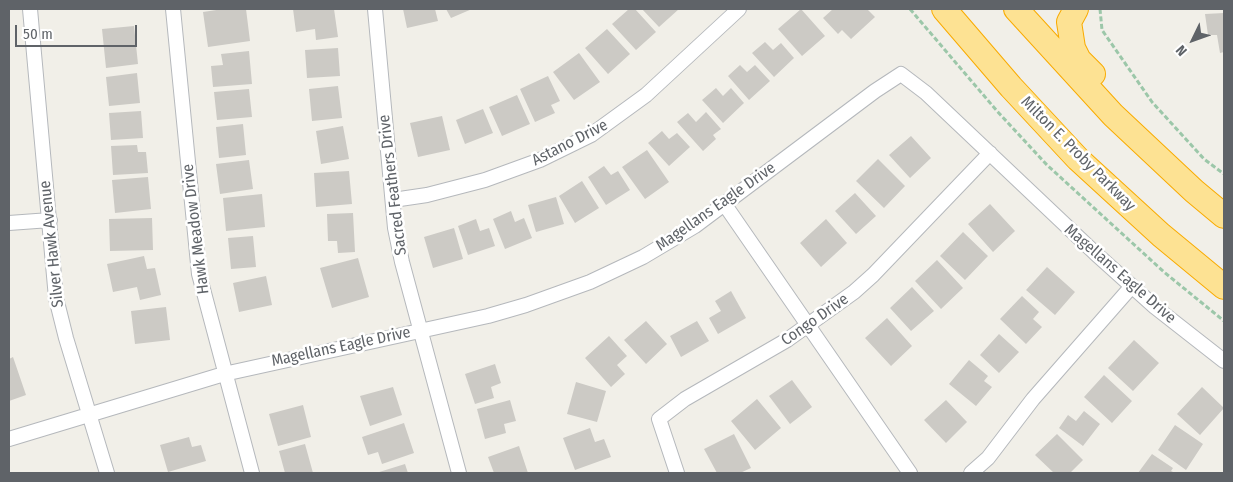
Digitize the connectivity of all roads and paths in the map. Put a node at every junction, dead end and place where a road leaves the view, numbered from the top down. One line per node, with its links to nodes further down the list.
1 (30, 9): 15 (street, Silver Hawk Avenue)
2 (173, 9): 22 (street, Hawk Meadow Drive)
3 (375, 9): 11 (street, Sacred Feathers Drive)
4 (739, 9): 11 (street, Astano Drive)
5 (944, 9): 18 (highway, Milton E. Proby Parkway)
6 (1016, 9): 14 (highway)
7 (1076, 9): 12 (highway)
8 (1100, 9): 10 (path)
9 (990, 153): 13 (street, Magellans Eagle Drive); 17 (street, Magellans Eagle Drive); 19 (street, Congo Drive)
10 (1224, 174)
11 (393, 200): 20 (street, Sacred Feathers Drive)
12 (1224, 200)
13 (725, 205): 19 (street); 20 (street, Magellans Eagle Drive)
14 (1224, 216)
15 (50, 220): 16 (street); 23 (street, Silver Hawk Avenue)
16 (9, 223)
17 (1132, 286): 21 (street, Magellans Eagle Drive); 30 (street)
18 (1224, 286)
19 (808, 326): 28 (street, Congo Drive); 29 (street)
20 (420, 331): 22 (street, Magellans Eagle Drive); 27 (street, Sacred Feathers Drive)
21 (1224, 361)
22 (224, 374): 23 (street, Magellans Eagle Drive); 26 (street, Hawk Meadow Drive)
23 (90, 416): 24 (street, Magellans Eagle Drive); 25 (street, Silver Hawk Avenue)
24 (9, 439)
25 (107, 473)
26 (252, 473)
27 (459, 473)
28 (677, 473)
29 (910, 473)
30 (971, 473)

